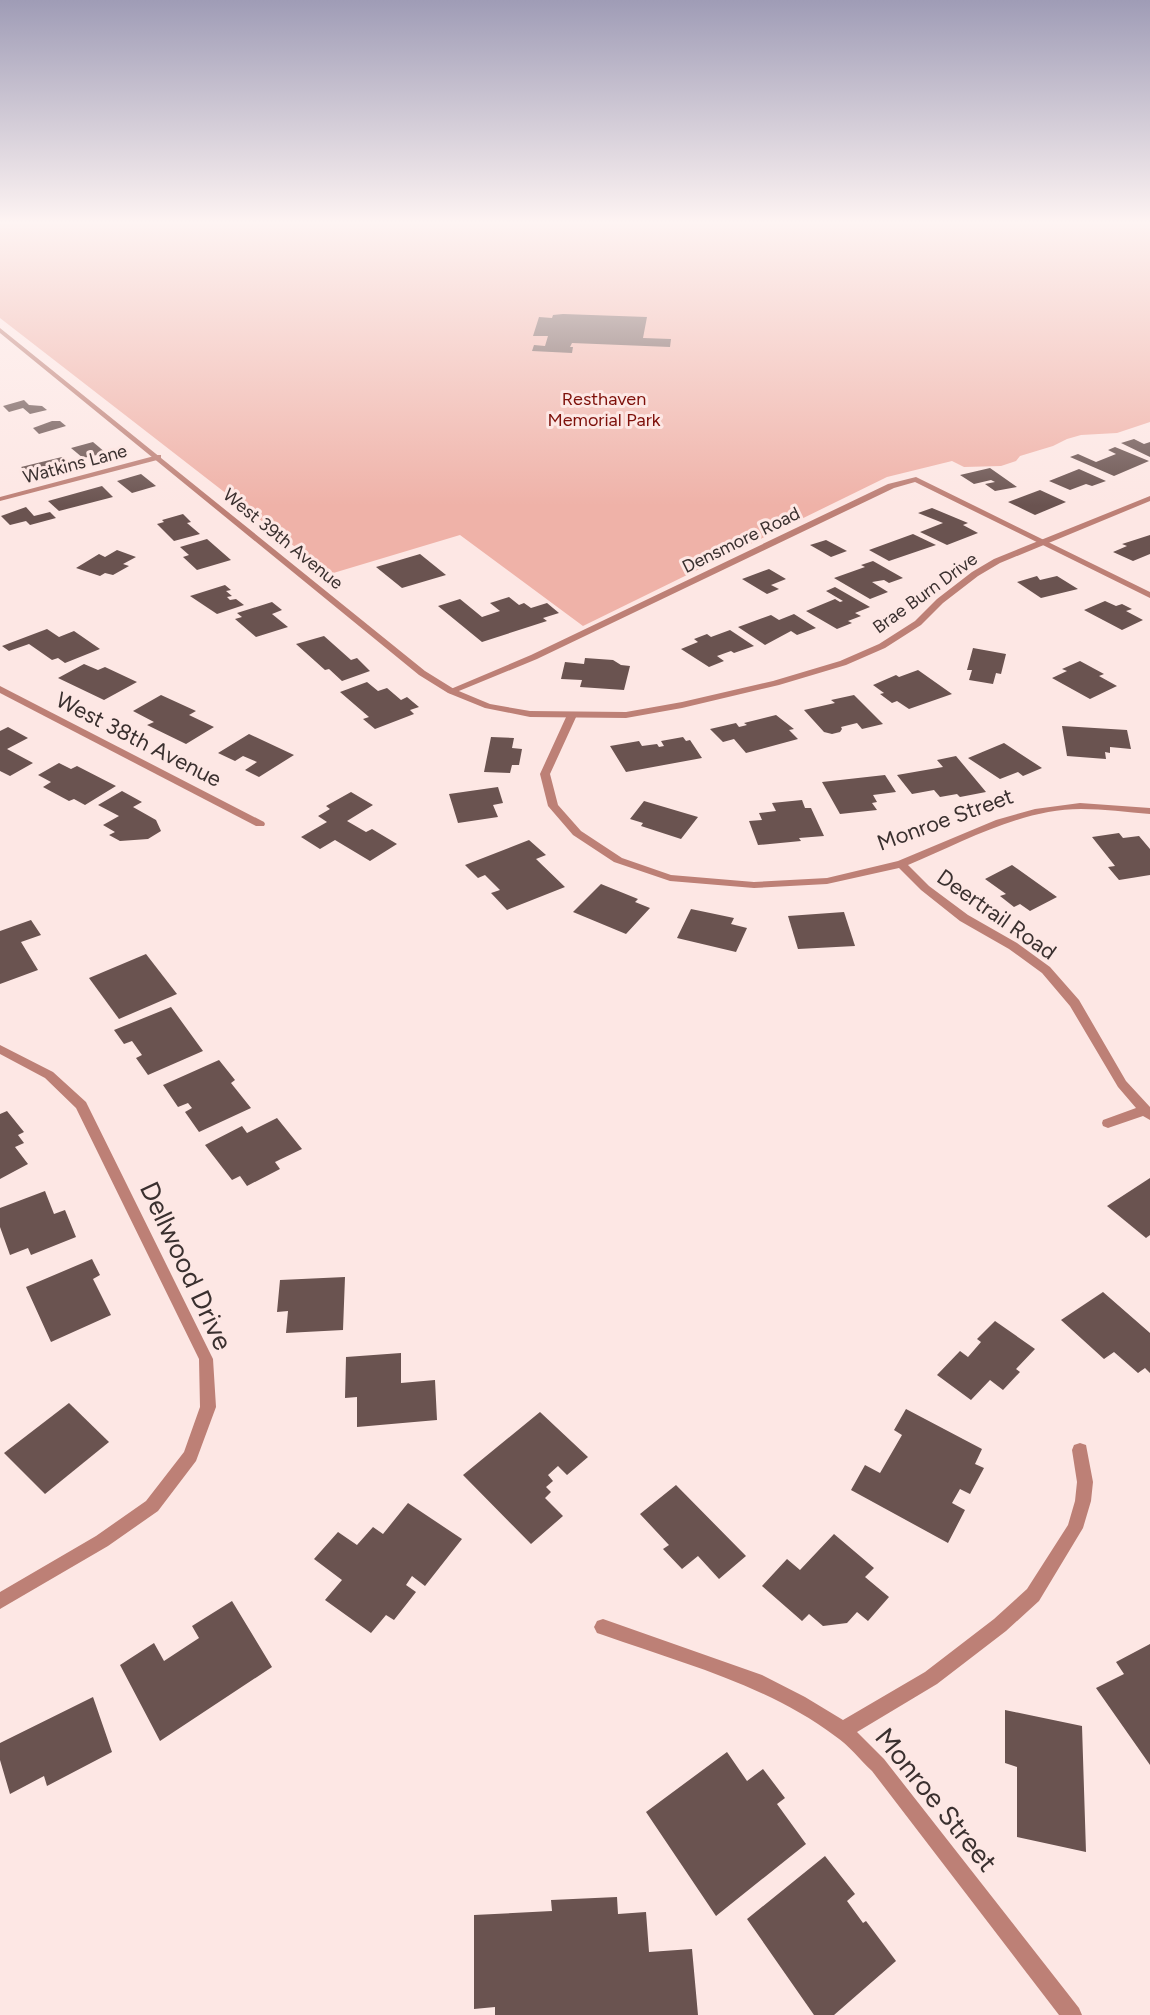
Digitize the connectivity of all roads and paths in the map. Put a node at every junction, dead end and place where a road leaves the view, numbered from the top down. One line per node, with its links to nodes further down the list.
1 (0, 330): 2 (street, West 39th Avenue)
2 (158, 457): 4 (street, Watkins Lane); 8 (street, West 39th Avenue)
3 (1150, 498): 5 (street, Brae Burn Drive)
4 (0, 499)
5 (1043, 542): 6 (street); 8 (street, Densmore Road); 9 (street, Brae Burn Drive)
6 (1150, 595)
7 (0, 689): 11 (street, West 38th Avenue)
8 (451, 691): 9 (street, West 39th Avenue)
9 (572, 715): 12 (street, Monroe Street)
10 (1150, 810): 12 (street, Monroe Street)
11 (260, 824)
12 (901, 864): 14 (street, Deertrail Road)
13 (0, 1049): 17 (street, Dellwood Drive)
14 (1148, 1112): 15 (street)
15 (1108, 1123)
16 (1080, 1450): 19 (street, Monroe Street)
17 (0, 1601)
18 (603, 1627): 19 (street)
19 (843, 1730): 20 (street, Monroe Street)
20 (1072, 2015)

